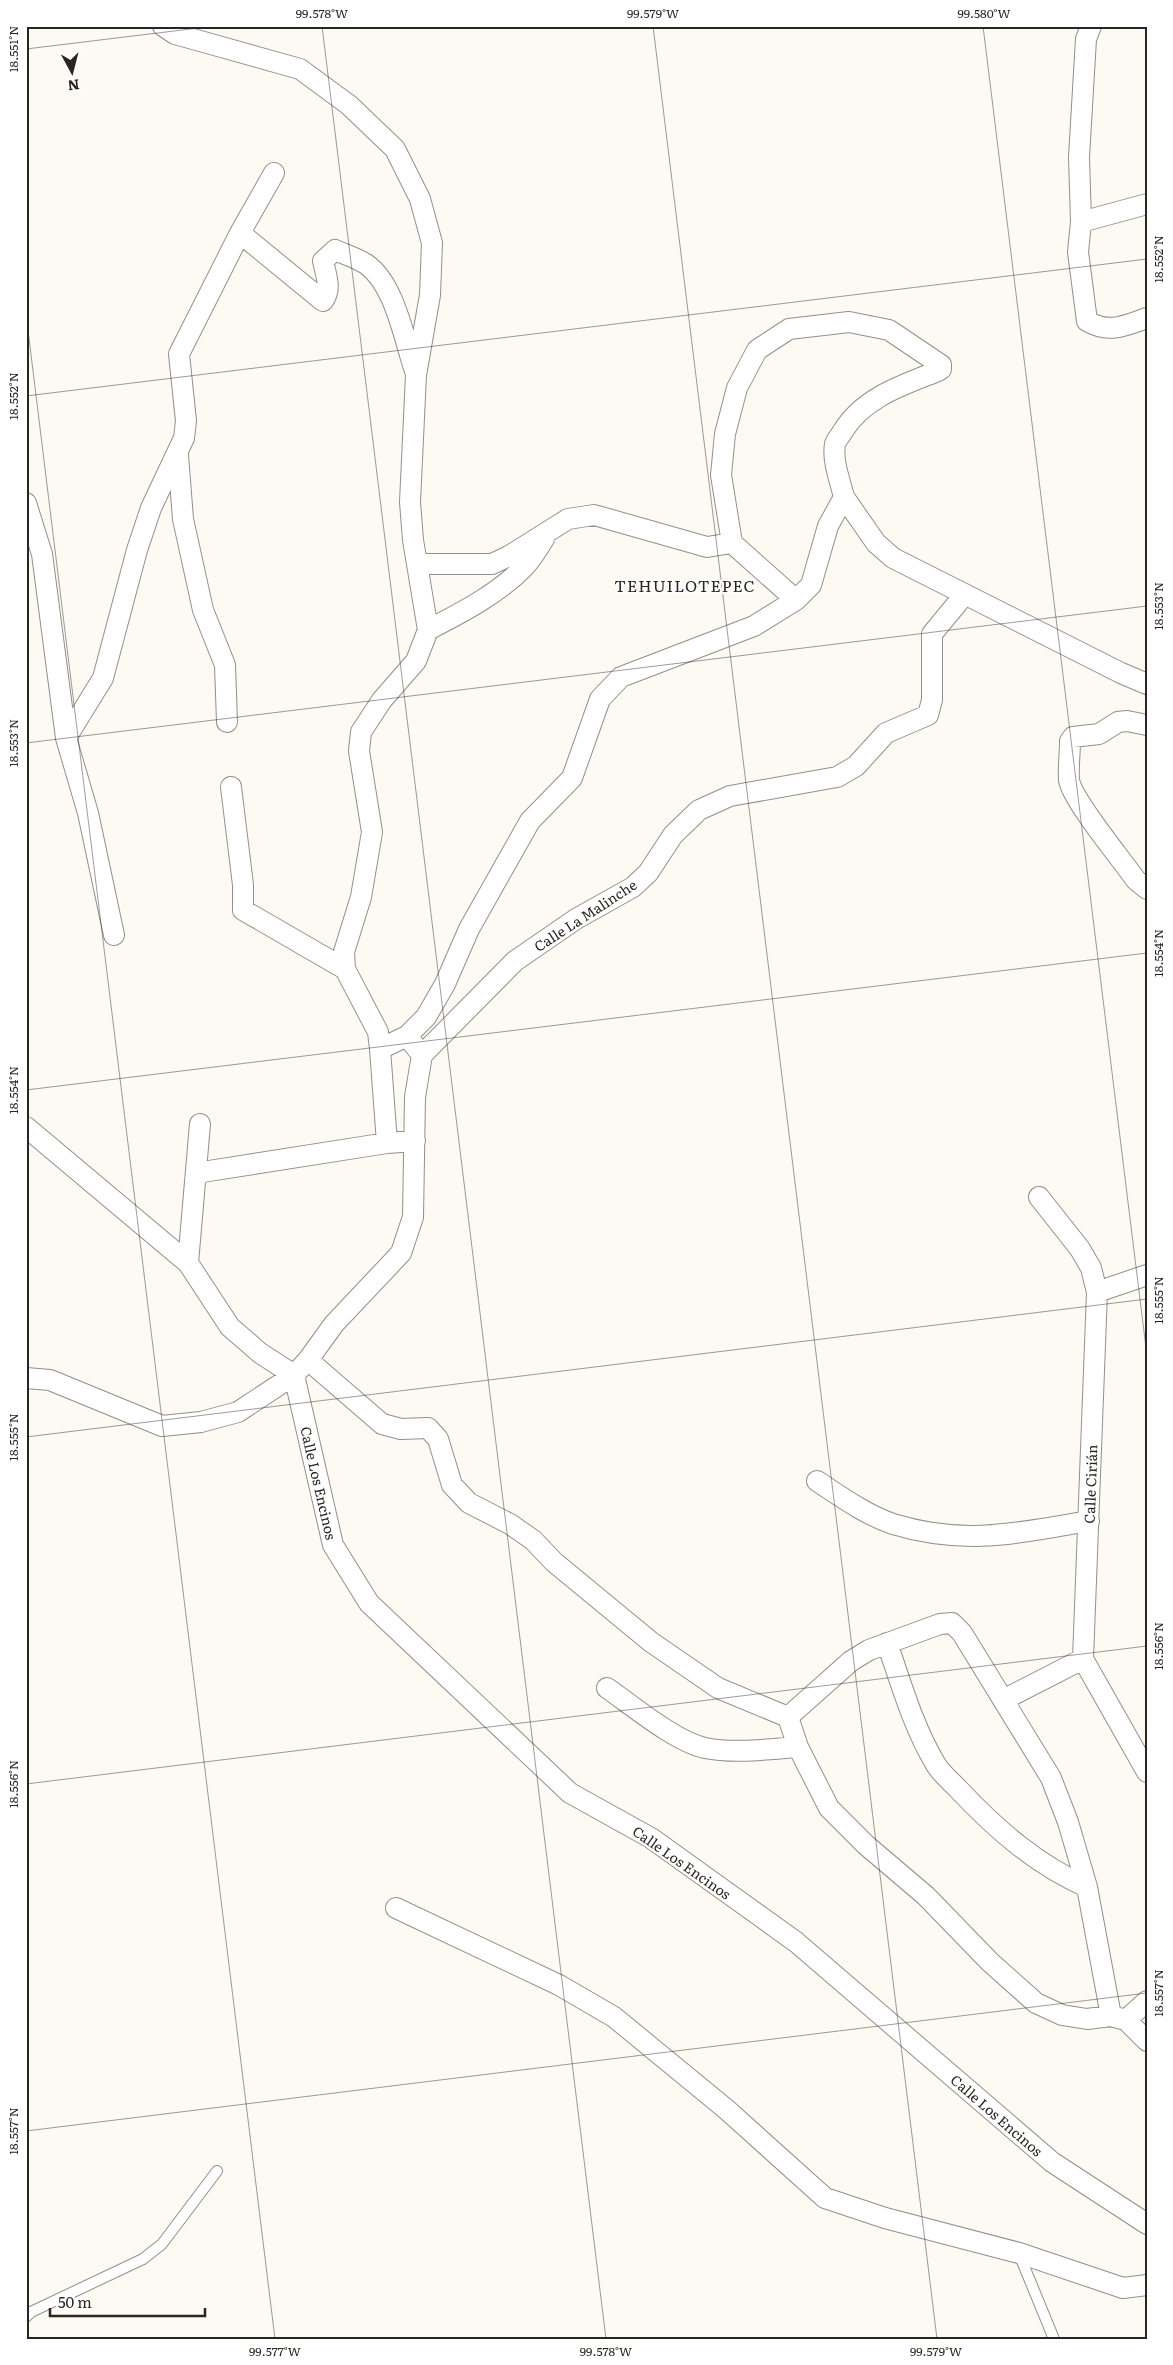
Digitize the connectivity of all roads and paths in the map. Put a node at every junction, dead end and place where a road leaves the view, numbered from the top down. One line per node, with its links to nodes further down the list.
1 (163, 26): 8 (street)
2 (1091, 26): 5 (street)
3 (274, 173): 6 (street)
4 (1147, 204): 5 (street)
5 (1081, 222): 7 (street)
6 (240, 233): 8 (street); 9 (street)
7 (1147, 318)
8 (416, 375): 14 (street)
9 (178, 455): 19 (street); 21 (street)
10 (844, 497): 13 (street); 15 (street); 16 (street)
11 (26, 503): 21 (street)
12 (550, 531): 13 (street); 14 (street); 17 (street)
13 (732, 543): 16 (street)
14 (418, 564): 17 (street)
15 (966, 594): 18 (street); 28 (street, Calle La Malinche)
16 (796, 600): 26 (street)
17 (428, 630): 25 (street)
18 (1147, 684)
19 (227, 722)
20 (1147, 725): 23 (street)
21 (66, 738): 24 (street)
22 (230, 787): 25 (street)
23 (1147, 890)
24 (114, 935)
25 (344, 969): 27 (street)
26 (407, 1036): 27 (street); 28 (street)
27 (380, 1049): 32 (street)
28 (422, 1055): 31 (street)
29 (200, 1124): 33 (street)
30 (26, 1127): 35 (street)
31 (415, 1141): 32 (street); 38 (street)
32 (387, 1143): 33 (street)
33 (196, 1173): 35 (street)
34 (1040, 1197): 37 (street, Calle Cirián)
35 (188, 1263): 39 (street)
36 (1147, 1275): 37 (street)
37 (1097, 1292): 42 (street, Calle Cirián)
38 (308, 1360): 39 (street); 47 (street)
39 (294, 1375): 40 (street); 56 (street, Calle Los Encinos)
40 (26, 1378)
41 (817, 1481): 42 (street)
42 (1089, 1521): 44 (street, Calle Cirián)
43 (887, 1643): 46 (street); 47 (street); 50 (street)
44 (1083, 1659): 46 (street); 49 (street)
45 (607, 1688): 48 (street)
46 (1003, 1700): 50 (street)
47 (788, 1717): 48 (street)
48 (798, 1748): 53 (street)
49 (1147, 1772)
50 (1086, 1887): 53 (street)
51 (396, 1908): 57 (street)
52 (1147, 2001): 53 (street)
53 (1118, 2018): 54 (street)
54 (1147, 2041)
55 (217, 2171): 59 (lane)
56 (1147, 2224)
57 (1019, 2253): 58 (street); 60 (lane)
58 (1147, 2285)
59 (26, 2317)
60 (1054, 2339)

